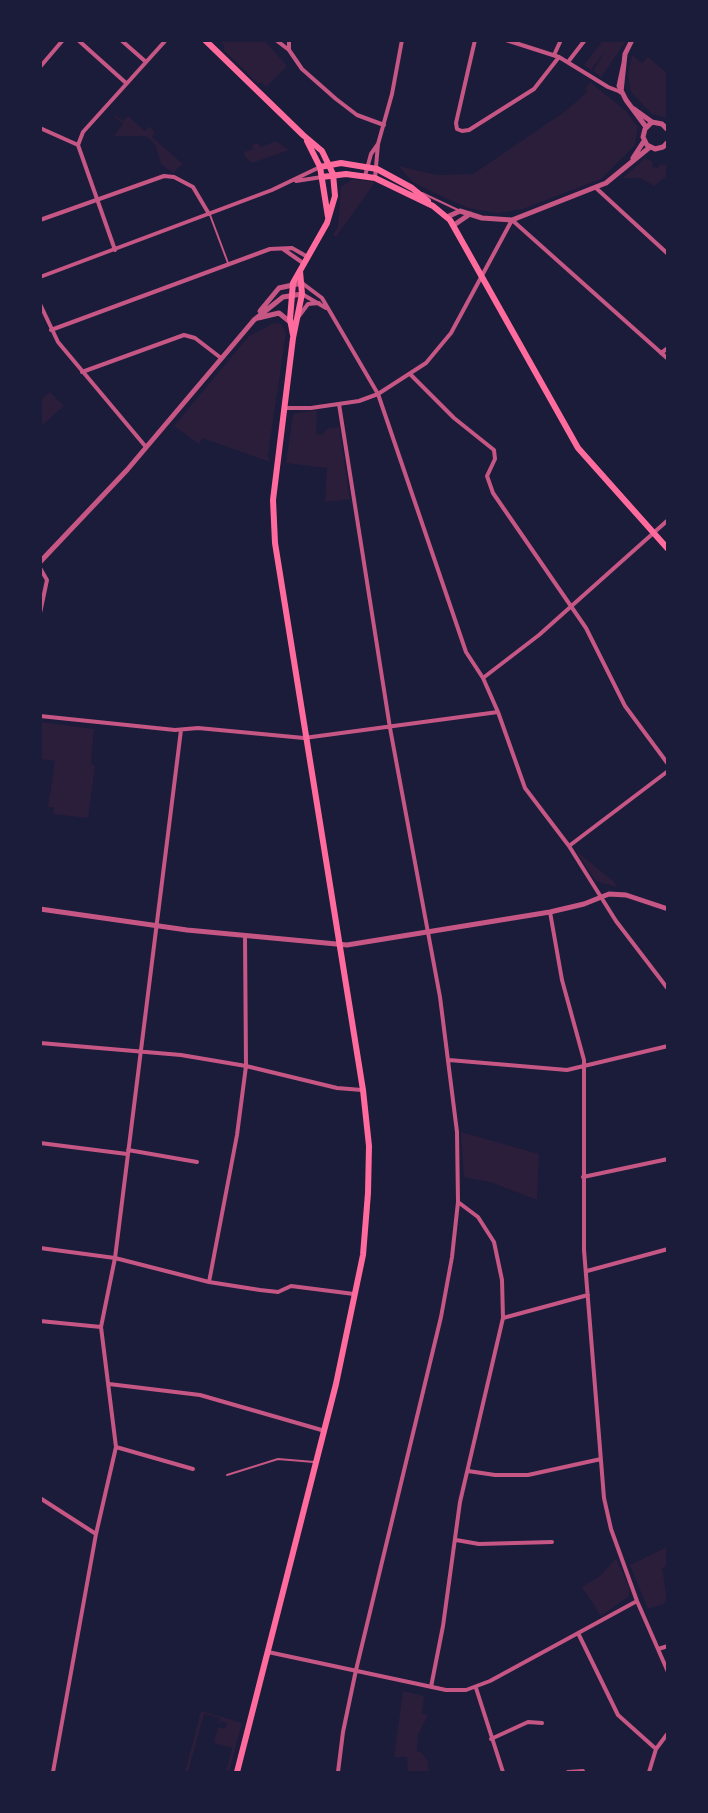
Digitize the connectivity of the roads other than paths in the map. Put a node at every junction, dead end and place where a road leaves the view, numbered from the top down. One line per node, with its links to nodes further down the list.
1 (63, 40): 18 (street)
2 (78, 40): 19 (street)
3 (121, 40): 16 (street)
4 (166, 40): 16 (street)
5 (205, 40): 27 (main road)
6 (276, 40): 14 (street)
7 (289, 40): 14 (street)
8 (402, 40): 23 (street)
9 (475, 40): 15 (street)
10 (506, 40): 15 (street)
11 (561, 40): 15 (street)
12 (585, 40): 17 (street)
13 (632, 40): 20 (street)
14 (289, 50): 23 (street)
15 (557, 56): 17 (street)
16 (146, 62): 19 (street)
17 (568, 62): 20 (street)
18 (40, 67)
19 (126, 83): 30 (street)
20 (621, 92): 21 (street)
21 (632, 109): 22 (street); 24 (street)
22 (652, 122): 24 (street); 26 (street)
23 (384, 125): 29 (street)
24 (646, 127): 28 (street)
25 (40, 128): 30 (street)
26 (667, 129)
27 (303, 135): 34 (main road); 36 (main road)
28 (644, 141): 32 (street); 33 (street)
29 (378, 144): 35 (street); 37 (street)
30 (78, 145): 45 (street)
31 (666, 146): 32 (street)
32 (650, 147): 33 (street)
33 (633, 158): 43 (street)
34 (330, 164): 35 (main road); 36 (main road); 38 (main road)
35 (367, 166): 37 (main road); 39 (street)
36 (320, 167): 40 (main road); 42 (street)
37 (377, 169): 41 (street); 44 (main road)
38 (333, 174): 39 (main road); 40 (main road); 51 (main road)
39 (365, 176): 41 (main road)
40 (322, 177): 42 (street); 51 (main road)
41 (375, 178): 46 (main road)
42 (294, 181): 48 (street)
43 (596, 188): 53 (street); 57 (street)
44 (417, 191): 46 (main road); 47 (lane)
45 (97, 200): 48 (street); 52 (street); 56 (street)
46 (433, 206): 50 (main road)
47 (460, 211): 49 (street); 50 (street)
48 (209, 214): 56 (street); 60 (lane)
49 (470, 214): 53 (street); 54 (street)
50 (447, 217): 54 (main road)
51 (329, 219): 58 (main road)
52 (40, 220)
53 (512, 220): 63 (street); 77 (street)
54 (454, 225): 63 (main road)
55 (279, 248): 58 (street); 59 (street); 60 (street)
56 (115, 250): 62 (street)
57 (668, 254)
58 (306, 256): 59 (main road)
59 (303, 263): 61 (main road)
60 (229, 265): 74 (street)
61 (300, 271): 64 (main road); 65 (main road)
62 (40, 277)
63 (483, 277): 81 (street); 87 (main road)
64 (302, 282): 65 (street); 67 (main road); 70 (street)
65 (293, 283): 66 (main road); 72 (street)
66 (291, 294): 67 (street); 72 (street); 73 (main road)
67 (302, 294): 68 (street); 71 (main road)
68 (320, 303): 70 (street); 71 (street)
69 (40, 304): 74 (street)
70 (328, 310): 82 (street)
71 (298, 317): 75 (main road)
72 (254, 320): 73 (street); 78 (street)
73 (290, 322): 75 (main road)
74 (51, 330): 80 (street)
75 (293, 338): 84 (main road)
76 (668, 348): 77 (street)
77 (662, 353): 79 (street)
78 (221, 358): 80 (street); 85 (street)
79 (668, 359)
80 (82, 372): 85 (street)
81 (411, 375): 82 (street); 91 (street)
82 (378, 394): 83 (street); 93 (street)
83 (339, 404): 84 (street); 96 (street)
84 (285, 408): 98 (main road)
85 (147, 447): 89 (street)
86 (668, 520): 87 (street)
87 (653, 533): 88 (main road); 91 (street)
88 (668, 549)
89 (40, 562)
90 (40, 568): 92 (street)
91 (571, 606): 93 (street); 99 (street)
92 (40, 613)
93 (483, 678): 94 (street)
94 (498, 712): 96 (street); 101 (street)
95 (40, 716): 97 (street)
96 (390, 728): 98 (street); 107 (street)
97 (181, 730): 98 (street); 106 (street)
98 (304, 738): 109 (main road)
99 (668, 765)
100 (668, 771): 101 (street)
101 (569, 846): 102 (street)
102 (601, 897): 104 (street); 105 (street); 110 (street)
103 (40, 909): 106 (street)
104 (668, 909)
105 (550, 912): 107 (street); 116 (street)
106 (157, 924): 108 (street); 113 (street)
107 (429, 933): 109 (street); 114 (street)
108 (245, 936): 109 (street); 115 (street)
109 (339, 944): 117 (main road)
110 (668, 989)
111 (40, 1043): 113 (street)
112 (668, 1046): 116 (street)
113 (141, 1050): 115 (street); 119 (street)
114 (449, 1060): 116 (street); 123 (street)
115 (246, 1066): 117 (street); 128 (street)
116 (584, 1067): 122 (street)
117 (363, 1090): 129 (main road)
118 (40, 1143): 119 (street)
119 (127, 1152): 121 (street); 126 (street)
120 (668, 1159): 122 (street)
121 (197, 1162)
122 (583, 1177): 127 (street)
123 (458, 1202): 131 (street); 151 (street)
124 (40, 1248): 126 (street)
125 (668, 1249): 127 (street)
126 (115, 1258): 128 (street); 133 (street)
127 (587, 1271): 130 (street)
128 (209, 1282): 129 (street)
129 (356, 1294): 135 (main road)
130 (588, 1295): 131 (street); 137 (street)
131 (503, 1318): 140 (street)
132 (40, 1321): 133 (street)
133 (101, 1327): 134 (street)
134 (109, 1384): 135 (street); 136 (street)
135 (325, 1431): 138 (main road)
136 (117, 1447): 139 (street); 143 (street)
137 (601, 1460): 140 (street); 146 (street)
138 (317, 1462): 141 (lane); 150 (main road)
139 (193, 1469)
140 (468, 1471): 144 (street)
141 (227, 1475)
142 (40, 1498): 143 (street)
143 (96, 1534): 160 (street)
144 (456, 1540): 145 (street); 153 (street)
145 (552, 1542)
146 (637, 1601): 147 (street); 149 (street)
147 (578, 1633): 154 (street); 158 (street)
148 (668, 1646): 149 (street)
149 (658, 1650): 152 (street)
150 (268, 1652): 151 (street); 161 (main road)
151 (356, 1670): 153 (street); 162 (street)
152 (668, 1672)
153 (431, 1687): 154 (street)
154 (476, 1688): 157 (street)
155 (542, 1723): 157 (street)
156 (668, 1733): 158 (street)
157 (492, 1739): 163 (street)
158 (656, 1749): 165 (street)
159 (583, 1771): 164 (street)
160 (53, 1773)
161 (237, 1773)
162 (338, 1773)
163 (503, 1773)
164 (568, 1773)
165 (649, 1773)

